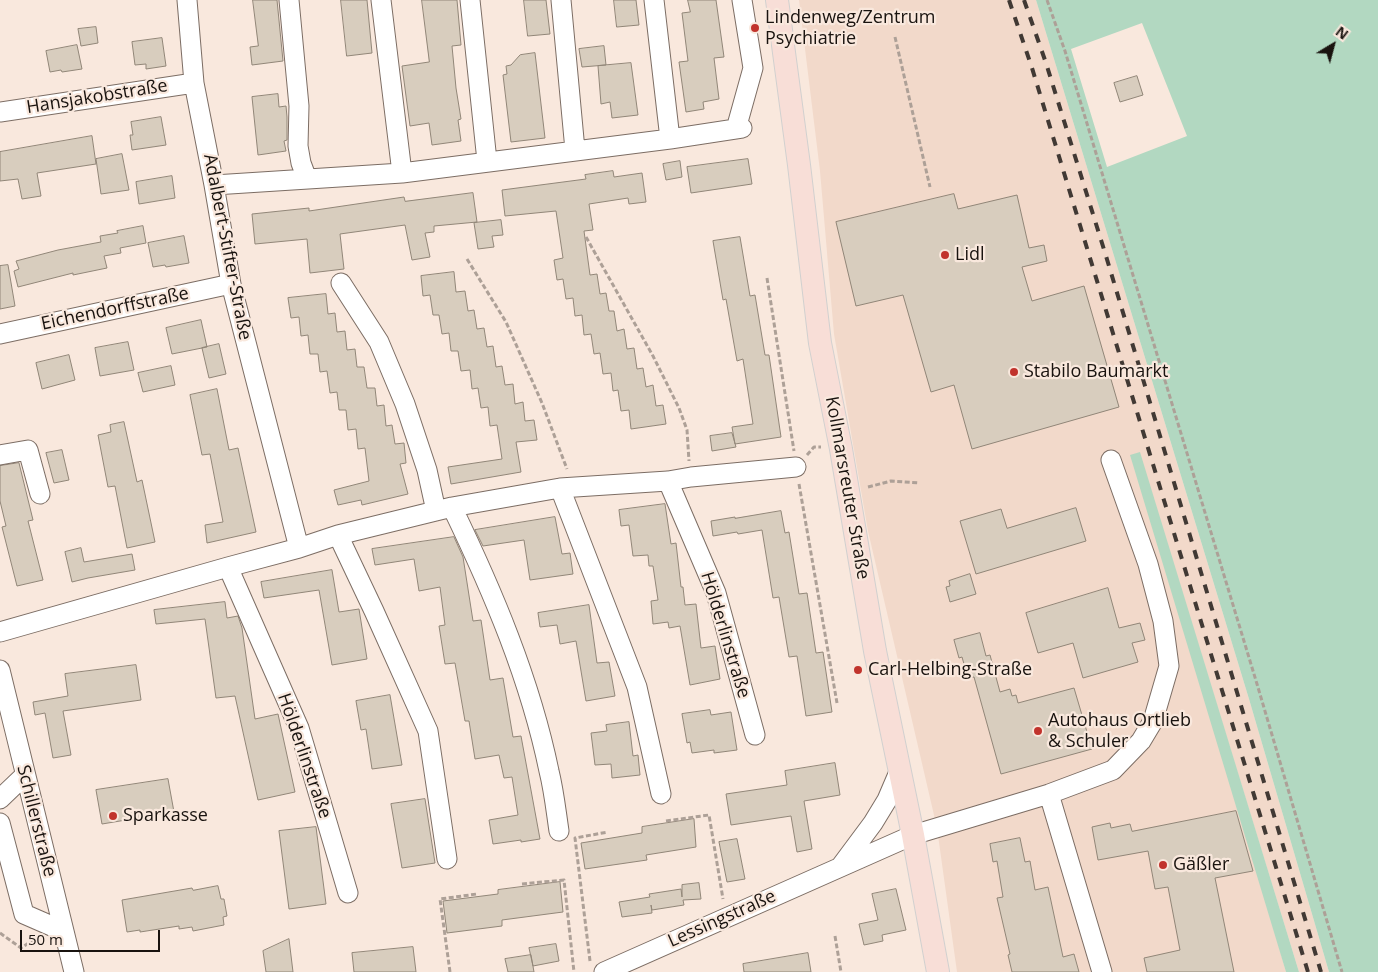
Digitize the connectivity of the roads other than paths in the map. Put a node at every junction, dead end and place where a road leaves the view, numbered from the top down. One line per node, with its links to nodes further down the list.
1 (187, 0): 9 (street, Adalbert-Stifter-Straße)
2 (289, 0): 15 (street)
3 (381, 0): 14 (street)
4 (470, 0): 13 (street)
5 (561, 0): 12 (street)
6 (654, 0): 11 (street)
7 (742, 0): 11 (street)
8 (777, 0): 33 (main road, Kollmarsreuter Straße)
9 (194, 83): 10 (street, Hansjakobstraße); 16 (street, Adalbert-Stifter-Straße)
10 (0, 112)
11 (670, 138): 12 (street)
12 (575, 150): 13 (street)
13 (488, 161): 14 (street)
14 (402, 173): 15 (street)
15 (307, 179): 16 (street)
16 (214, 185): 18 (street, Adalbert-Stifter-Straße)
17 (341, 283): 26 (street)
18 (231, 284): 19 (street, Eichendorffstraße); 28 (street, Adalbert-Stifter-Straße)
19 (0, 334)
20 (0, 455): 25 (street)
21 (1111, 460): 36 (street)
22 (796, 467): 23 (street)
23 (668, 481): 24 (street); 32 (street, Hölderlinstraße)
24 (566, 487): 26 (street); 35 (street)
25 (40, 494)
26 (444, 509): 27 (street); 39 (street)
27 (338, 535): 28 (street); 41 (street)
28 (299, 548): 29 (street)
29 (228, 567): 30 (street); 43 (street, Hölderlinstraße)
30 (0, 632)
31 (0, 670): 34 (street, Schillerstraße)
32 (755, 735)
33 (900, 772): 40 (main road, Kollmarsreuter Straße); 42 (street)
34 (25, 775): 37 (street); 44 (street, Schillerstraße)
35 (661, 794)
36 (1049, 794): 40 (street); 48 (street)
37 (0, 799)
38 (0, 823): 44 (street)
39 (559, 831)
40 (913, 834): 42 (street, Lessingstraße); 47 (main road, Kollmarsreuter Straße)
41 (447, 859)
42 (840, 867): 45 (street, Lessingstraße)
43 (348, 893)
44 (55, 928): 46 (street, Schillerstraße)
45 (597, 967)
46 (74, 972)
47 (938, 972)
48 (1102, 972)

